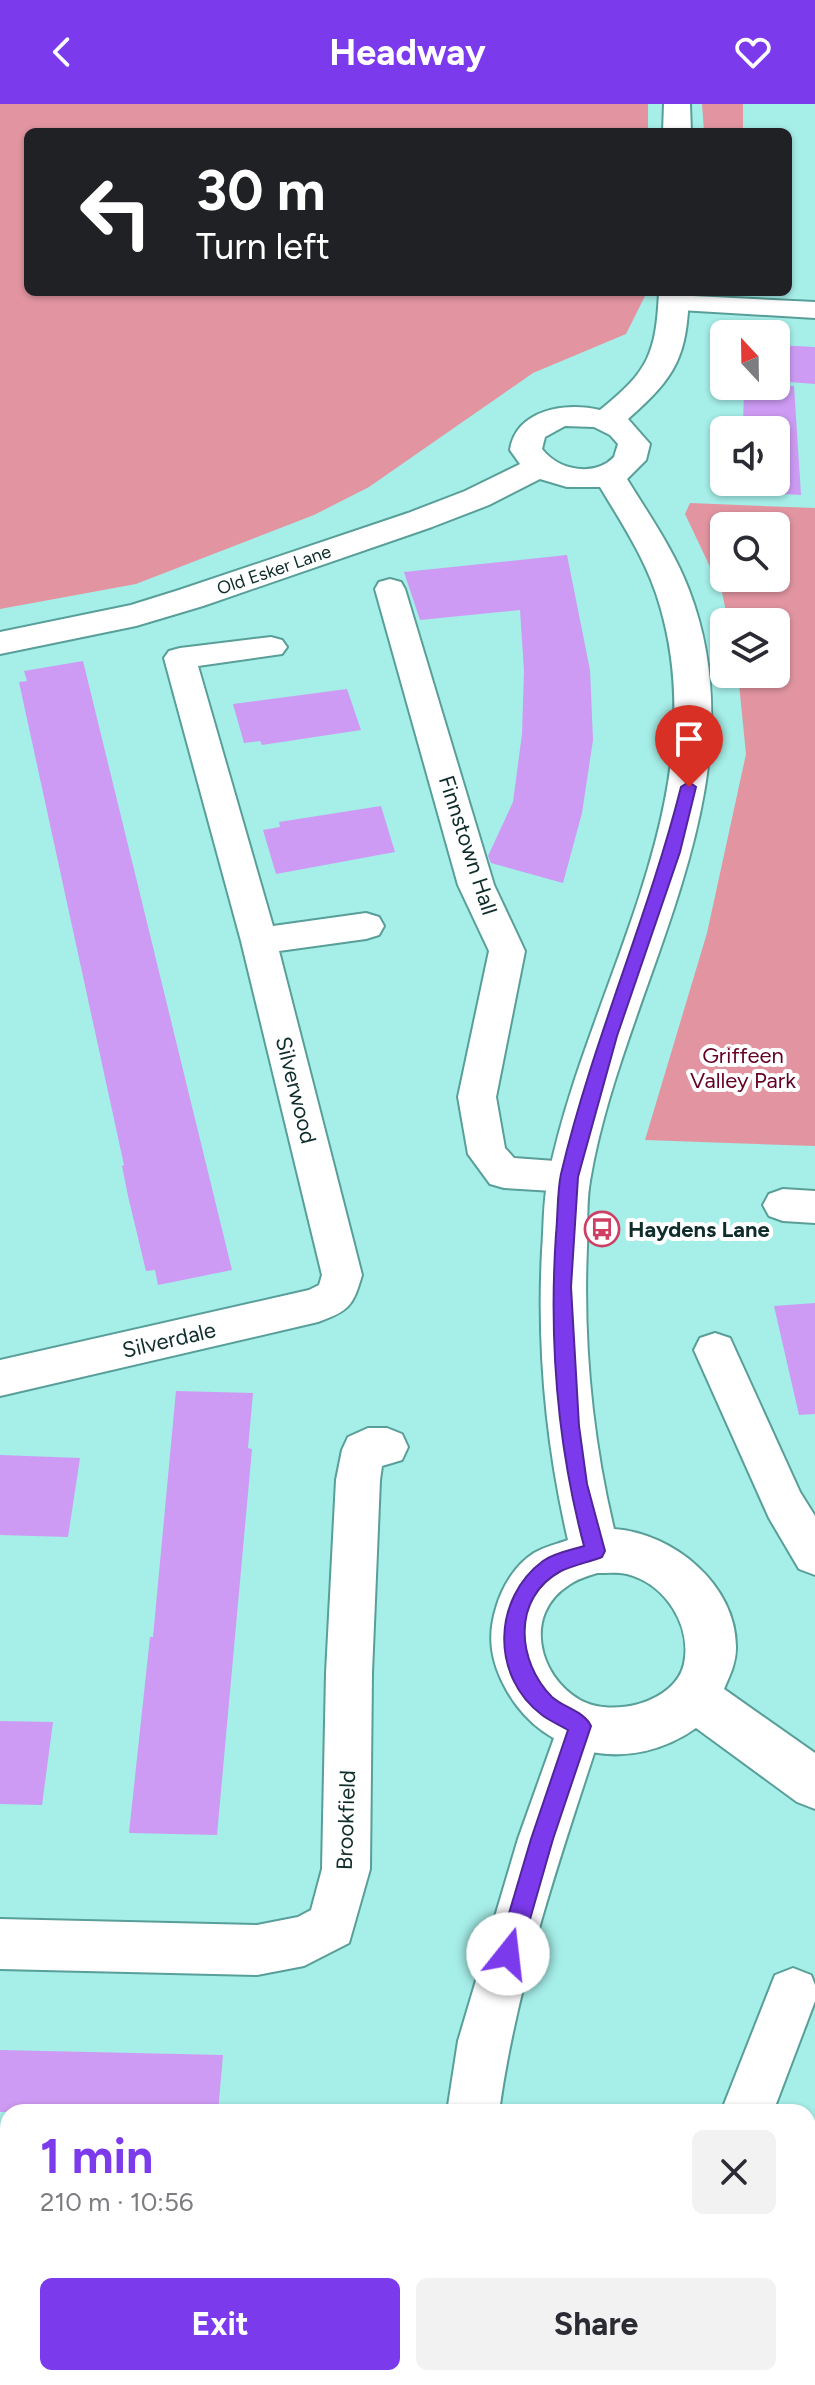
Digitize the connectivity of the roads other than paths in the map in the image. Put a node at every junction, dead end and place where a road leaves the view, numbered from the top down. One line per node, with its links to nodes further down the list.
1 (677, 104): 2 (street)
2 (677, 128)
3 (674, 298): 4 (street); 5 (street)
4 (815, 310)
5 (607, 420): 6 (street); 7 (street)
6 (539, 467): 7 (street); 9 (street, Old Esker Lane)
7 (608, 475): 13 (street)
8 (390, 589): 13 (street, Finnstown Hall)
9 (0, 643)
10 (271, 647): 12 (street, Silverwood)
11 (366, 926): 12 (street)
12 (259, 941): 14 (street, Silverwood)
13 (569, 1177): 18 (street)
14 (336, 1295): 16 (street, Silverdale)
15 (715, 1350): 19 (street)
16 (0, 1378)
17 (387, 1447): 23 (street, Brookfield)
18 (595, 1551): 20 (street); 21 (street)
19 (815, 1555)
20 (694, 1697): 21 (street); 22 (street)
21 (580, 1726): 25 (street)
22 (815, 1784)
23 (0, 1944)
24 (793, 1993): 26 (street)
25 (474, 2104)
26 (750, 2104)

